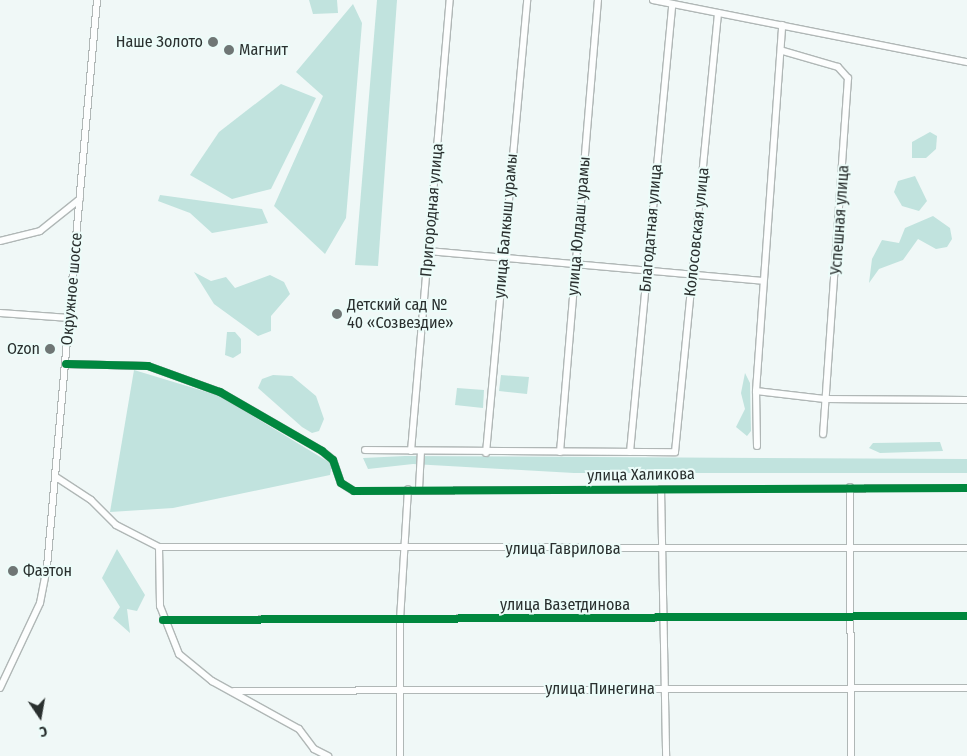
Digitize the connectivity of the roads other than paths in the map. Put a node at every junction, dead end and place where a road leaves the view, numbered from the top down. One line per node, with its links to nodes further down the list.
1 (97, 0): 11 (street, Окружное шоссе)
2 (450, 0): 13 (street, Пригородная улица)
3 (527, 0): 14 (street, улица Балкыш урамы)
4 (598, 0): 15 (street, улица Юлдаш урамы)
5 (653, 0): 6 (street)
6 (672, 4): 7 (street); 16 (street, Благодатная улица)
7 (718, 13): 8 (street); 17 (street, Колосовская улица)
8 (782, 25): 9 (street); 10 (street)
9 (783, 51): 18 (street); 23 (street, Успешная улица)
10 (967, 62)
11 (80, 199): 12 (street); 20 (street, Окружное шоссе)
12 (0, 241)
13 (428, 251): 14 (street); 28 (street, Пригородная улица)
14 (503, 259): 15 (street); 32 (street, улица Балкыш урамы)
15 (576, 266): 16 (street); 30 (street, улица Юлдаш урамы)
16 (647, 271): 17 (street); 31 (street, Благодатная улица)
17 (692, 277): 18 (street); 31 (street, Колосовская улица)
18 (763, 281): 22 (street)
19 (0, 313): 20 (street)
20 (70, 318): 21 (street, Окружное шоссе)
21 (66, 364): 33 (street, Окружное шоссе); 36 (street, улица Халикова)
22 (756, 391): 23 (street); 26 (street)
23 (825, 398): 24 (street); 25 (street, Успешная улица)
24 (967, 400)
25 (822, 434)
26 (757, 446)
27 (365, 450): 28 (street)
28 (411, 451): 29 (street)
29 (421, 451): 32 (street); 37 (street)
30 (560, 452): 31 (street); 32 (street)
31 (630, 452)
32 (486, 453)
33 (56, 477): 39 (street); 49 (street, Окружное шоссе)
34 (850, 486): 35 (street, улица Халикова); 38 (street, улица Халикова); 42 (street)
35 (967, 488)
36 (408, 489): 37 (street, улица Халикова); 43 (street)
37 (419, 489): 38 (street, улица Халикова)
38 (662, 490): 40 (street)
39 (159, 547): 43 (street, улица Гаврилова); 47 (street)
40 (662, 548): 42 (street, улица Гаврилова); 43 (street, улица Гаврилова); 46 (street)
41 (967, 548): 42 (street, улица Гаврилова)
42 (850, 549): 44 (street)
43 (404, 551): 48 (street)
44 (849, 616): 45 (street, улица Вазетдинова); 46 (street, улица Вазетдинова); 52 (street)
45 (967, 616)
46 (663, 618): 48 (street, улица Вазетдинова); 50 (street)
47 (163, 620): 48 (street, улица Вазетдинова); 54 (street)
48 (400, 620): 53 (street)
49 (0, 688)
50 (664, 688): 52 (street, улица Пинегина); 53 (street, улица Пинегина); 57 (street)
51 (967, 688): 52 (street, улица Пинегина)
52 (850, 689): 58 (street)
53 (399, 690): 54 (street, улица Пинегина); 56 (street)
54 (234, 691): 55 (street)
55 (328, 756)
56 (400, 756)
57 (666, 756)
58 (851, 756)

